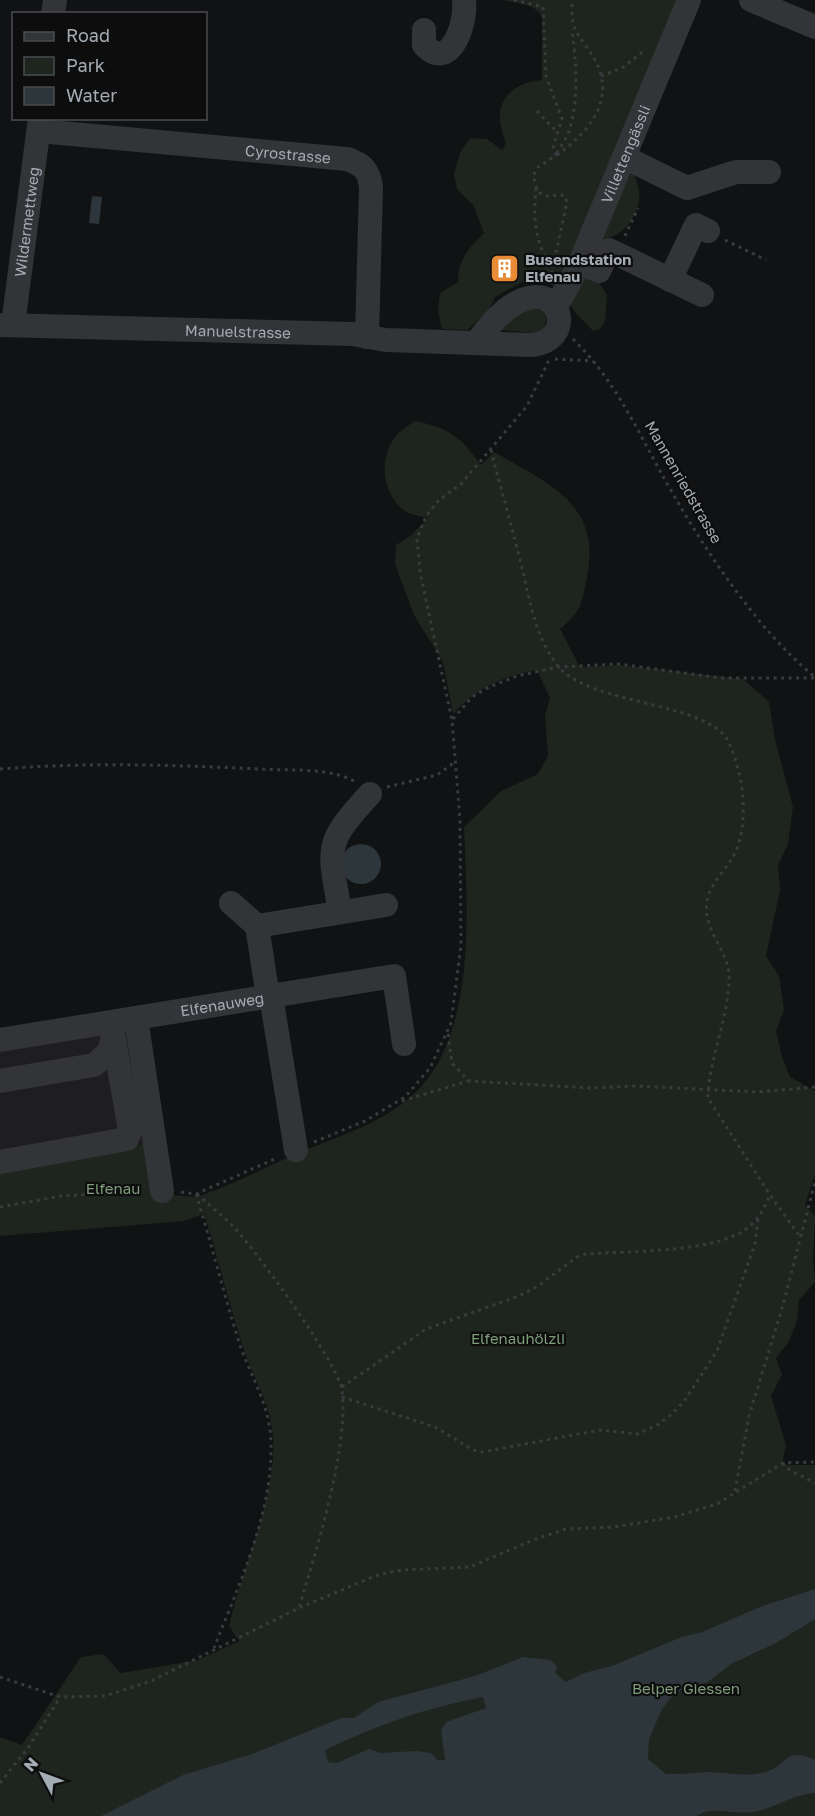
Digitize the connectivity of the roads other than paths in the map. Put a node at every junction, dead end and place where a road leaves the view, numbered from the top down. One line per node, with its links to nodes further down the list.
1 (464, 0): 5 (street)
2 (689, 0): 7 (street, Villettengässli)
3 (751, 0): 4 (street)
4 (815, 27)
5 (424, 30)
6 (40, 125): 13 (street, Wildermettweg); 15 (street, Cyrostrasse)
7 (624, 157): 8 (street); 10 (street, Villettengässli)
8 (769, 172)
9 (708, 231): 11 (street)
10 (580, 263): 11 (street); 14 (street, Villettengässli)
11 (670, 280): 12 (street)
12 (702, 295)
13 (7, 325): 15 (street, Manuelstrasse)
14 (553, 333): 16 (street, Manuelstrasse); 16 (street)
15 (367, 337): 16 (street, Manuelstrasse)
16 (477, 342)
17 (370, 794): 20 (street)
18 (231, 903): 21 (street)
19 (386, 905): 20 (street)
20 (340, 912): 21 (street)
21 (257, 926): 22 (street, Elfenauweg)
22 (270, 996): 23 (street, Elfenauweg); 26 (street); 28 (street)
23 (136, 1018): 24 (street, Elfenauweg); 30 (street)
24 (112, 1028): 25 (street, Elfenauweg); 27 (street); 29 (street)
25 (0, 1040)
26 (404, 1044)
27 (0, 1081)
28 (296, 1150)
29 (0, 1162)
30 (162, 1191)

